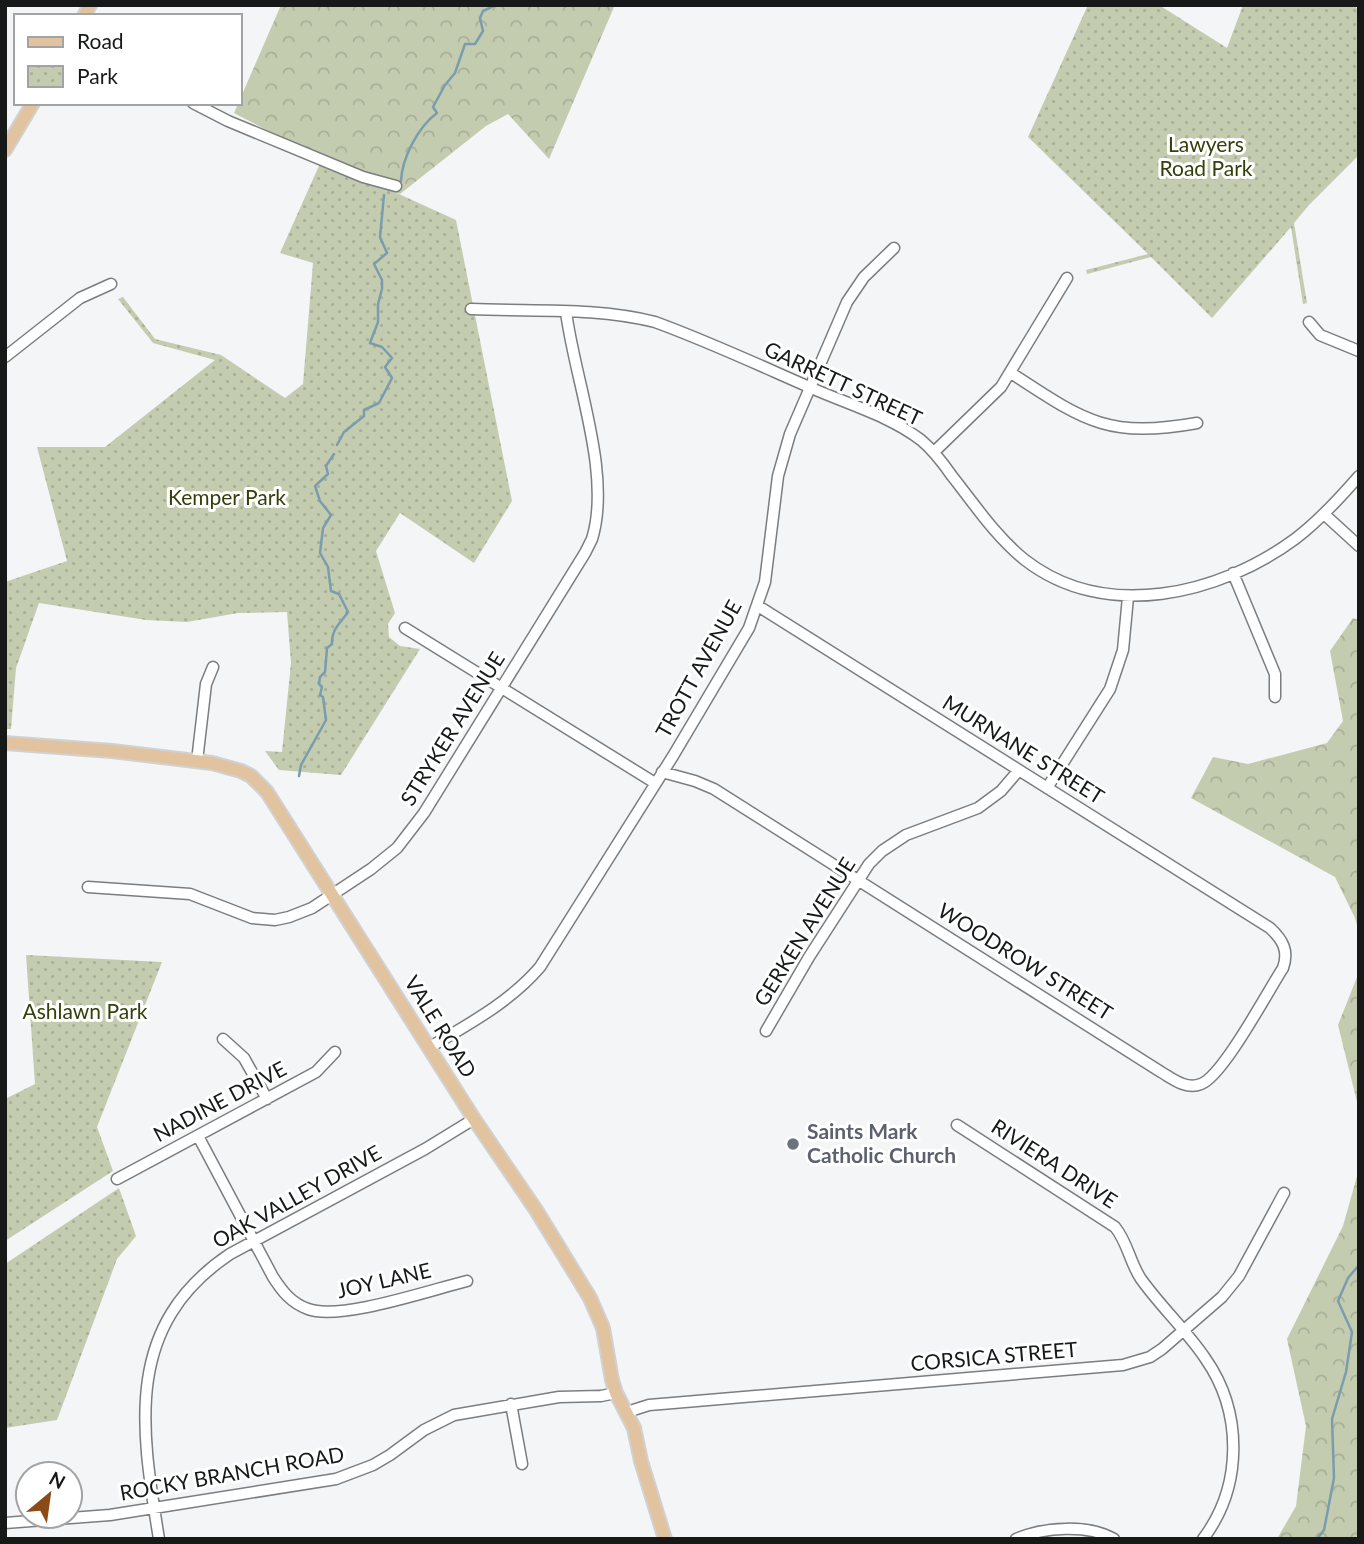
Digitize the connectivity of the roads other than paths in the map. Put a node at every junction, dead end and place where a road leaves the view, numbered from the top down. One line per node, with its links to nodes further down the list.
1 (32, 105): 3 (main road)
2 (197, 105): 4 (street)
3 (5, 150)
4 (396, 186)
5 (894, 248): 14 (street, TROTT AVENUE)
6 (1067, 278): 13 (street)
7 (111, 284): 12 (street)
8 (471, 309): 9 (street, GARRETT STREET)
9 (566, 312): 14 (street, GARRETT STREET); 25 (street, STRYKER AVENUE)
10 (1309, 322): 11 (street)
11 (1359, 351)
12 (5, 357)
13 (1011, 373): 15 (street); 16 (street)
14 (810, 388): 16 (street, GARRETT STREET); 22 (street, TROTT AVENUE)
15 (1197, 423)
16 (934, 453): 21 (street, GARRETT STREET)
17 (1359, 476): 18 (street, GARRETT STREET)
18 (1324, 514): 19 (street); 20 (street, GARRETT STREET)
19 (1359, 546)
20 (1233, 573): 21 (street, GARRETT STREET); 26 (street)
21 (1128, 597): 32 (street)
22 (758, 606): 29 (street, MURNANE STREET); 30 (street, TROTT AVENUE)
23 (405, 628): 25 (street)
24 (214, 667): 28 (street)
25 (502, 688): 31 (street); 35 (street, STRYKER AVENUE)
26 (1275, 697)
27 (5, 743): 28 (main road, VALE ROAD)
28 (197, 761): 35 (main road, VALE ROAD)
29 (1019, 770): 32 (street, MURNANE STREET); 33 (street, GERKEN AVENUE)
30 (662, 772): 31 (street, TROTT AVENUE); 33 (street, WOODROW STREET)
31 (655, 783): 39 (street, TROTT AVENUE)
32 (1047, 788): 36 (street, MURNANE STREET)
33 (858, 880): 36 (street, WOODROW STREET); 37 (street, GERKEN AVENUE)
34 (88, 887): 35 (street, STRYKER AVENUE)
35 (332, 895): 39 (main road, VALE ROAD)
36 (1267, 926)
37 (766, 1031)
38 (223, 1039): 41 (street)
39 (430, 1047): 42 (main road, VALE ROAD)
40 (335, 1052): 41 (street, NADINE DRIVE)
41 (267, 1099): 44 (street, NADINE DRIVE)
42 (474, 1119): 47 (street, OAK VALLEY DRIVE); 50 (main road, VALE ROAD)
43 (957, 1125): 49 (street, RIVIERA DRIVE)
44 (198, 1136): 45 (street, NADINE DRIVE); 47 (street, JOY LANE)
45 (117, 1179)
46 (1284, 1193): 49 (street, CORSICA STREET)
47 (253, 1241): 48 (street, JOY LANE); 54 (street, OAK VALLEY DRIVE)
48 (467, 1281)
49 (1184, 1332): 52 (street, CORSICA STREET); 60 (street, RIVIERA DRIVE)
50 (616, 1392): 51 (street, ROCKY BRANCH ROAD); 52 (main road, VALE ROAD)
51 (512, 1404): 53 (street); 54 (street, ROCKY BRANCH ROAD)
52 (627, 1412): 57 (main road, VALE ROAD)
53 (522, 1464)
54 (154, 1508): 55 (street, ROCKY BRANCH ROAD); 56 (street, OAK VALLEY DRIVE)
55 (5, 1523)
56 (159, 1539)
57 (665, 1539)
58 (1016, 1539): 59 (street)
59 (1114, 1539)
60 (1203, 1539)

